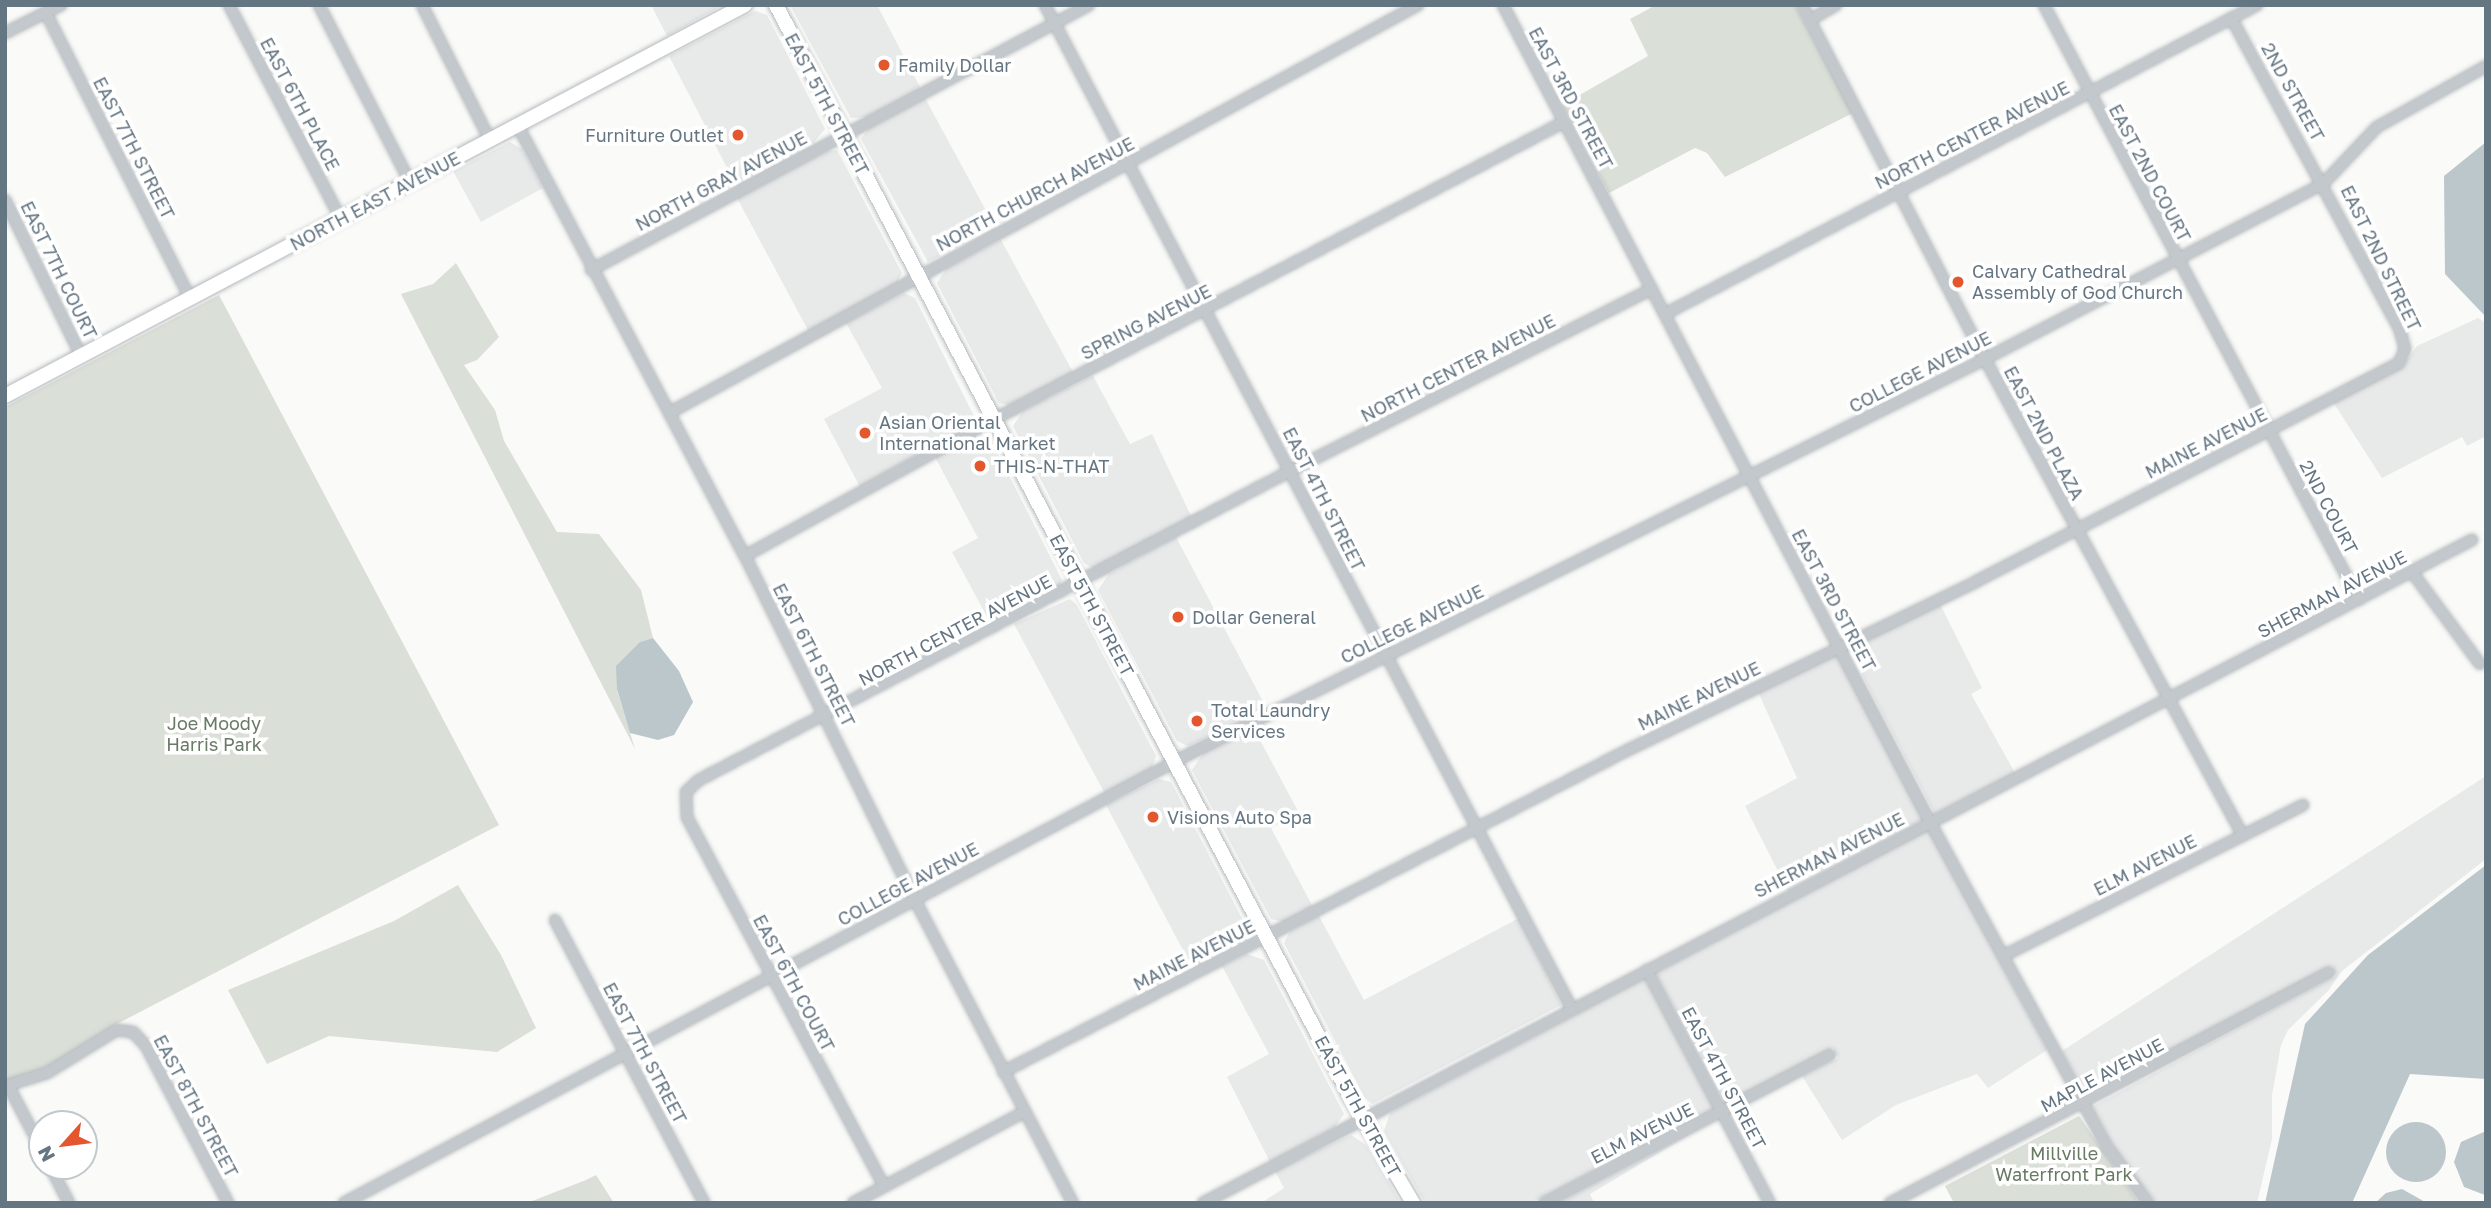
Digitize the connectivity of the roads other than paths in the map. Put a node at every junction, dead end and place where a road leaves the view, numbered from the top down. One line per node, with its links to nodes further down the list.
1 (61, 5): 15 (street)
2 (229, 5): 31 (street, EAST 6TH PLACE)
3 (318, 5): 27 (street)
4 (422, 5): 25 (street)
5 (745, 5): 23 (main road, NORTH EAST AVENUE)
6 (776, 5): 24 (main road, EAST 5TH STREET)
7 (1045, 5): 18 (street, EAST 4TH STREET)
8 (1089, 5): 18 (street, NORTH GRAY AVENUE)
9 (1418, 5): 26 (street, NORTH CHURCH AVENUE)
10 (1503, 5): 22 (street, EAST 3RD STREET)
11 (1802, 5): 17 (street, EAST 2ND PLAZA)
12 (1836, 5): 17 (street)
13 (2044, 5): 21 (street, EAST 2ND COURT)
14 (2257, 5): 16 (street, NORTH CENTER AVENUE)
15 (46, 13): 19 (street); 36 (street, EAST 7TH STREET)
16 (2231, 18): 21 (street, NORTH CENTER AVENUE); 28 (street, 2ND STREET)
17 (1810, 20): 29 (street, EAST 2ND PLAZA)
18 (1055, 24): 24 (street, NORTH GRAY AVENUE); 26 (street, EAST 4TH STREET)
19 (5, 33)
20 (2486, 66): 28 (street, COLLEGE AVENUE)
21 (2090, 94): 29 (street, NORTH CENTER AVENUE); 32 (street, EAST 2ND COURT)
22 (1564, 122): 35 (street, EAST 3RD STREET); 37 (street, SPRING AVENUE)
23 (517, 125): 25 (main road, NORTH EAST AVENUE); 33 (street, EAST 6TH STREET)
24 (844, 135): 33 (street, NORTH GRAY AVENUE); 34 (main road, EAST 5TH STREET)
25 (491, 140): 27 (main road, NORTH EAST AVENUE)
26 (1128, 164): 34 (street, NORTH CHURCH AVENUE); 37 (street, EAST 4TH STREET)
27 (410, 183): 31 (main road, NORTH EAST AVENUE)
28 (2324, 183): 32 (street, COLLEGE AVENUE); 39 (street, EAST 2ND STREET)
29 (1902, 191): 38 (street, NORTH CENTER AVENUE); 41 (street, EAST 2ND PLAZA)
30 (5, 200): 40 (street, EAST 7TH COURT)
31 (341, 219): 36 (main road, NORTH EAST AVENUE)
32 (2176, 260): 41 (street, COLLEGE AVENUE); 45 (street, EAST 2ND COURT)
33 (592, 270): 43 (street, EAST 6TH STREET)
34 (919, 277): 43 (street, NORTH CHURCH AVENUE); 44 (main road, EAST 5TH STREET)
35 (1652, 289): 38 (street, EAST 3RD STREET); 46 (street, NORTH CENTER AVENUE)
36 (190, 299): 40 (main road, NORTH EAST AVENUE)
37 (1205, 312): 44 (street, SPRING AVENUE); 46 (street, EAST 4TH STREET)
38 (1665, 314): 47 (street, EAST 3RD STREET)
39 (2405, 349): 45 (street, MAINE AVENUE)
40 (81, 356): 42 (main road, NORTH EAST AVENUE)
41 (1985, 359): 47 (street, COLLEGE AVENUE); 48 (street, EAST 2ND PLAZA)
42 (5, 396)
43 (669, 413): 50 (street, EAST 6TH STREET)
44 (994, 420): 50 (street, SPRING AVENUE); 52 (main road, EAST 5TH STREET)
45 (2268, 430): 48 (street, MAINE AVENUE); 53 (street, 2ND COURT)
46 (1290, 471): 52 (street, NORTH CENTER AVENUE); 55 (street, EAST 4TH STREET)
47 (1750, 476): 54 (street, EAST 3RD STREET); 55 (street, COLLEGE AVENUE)
48 (2076, 529): 54 (street, MAINE AVENUE); 57 (street, EAST 2ND PLAZA)
49 (2472, 540): 51 (street, SHERMAN AVENUE)
50 (744, 556): 58 (street, EAST 6TH STREET)
51 (2412, 572): 53 (street, SHERMAN AVENUE); 56 (street)
52 (1080, 584): 58 (street, NORTH CENTER AVENUE); 59 (main road, EAST 5TH STREET)
53 (2359, 600): 57 (street, SHERMAN AVENUE)
54 (1839, 646): 62 (street, EAST 3RD STREET); 63 (street, MAINE AVENUE)
55 (1385, 657): 59 (street, COLLEGE AVENUE); 63 (street, EAST 4TH STREET)
56 (2480, 664)
57 (2170, 699): 62 (street, SHERMAN AVENUE); 64 (street, EAST 2ND PLAZA)
58 (826, 717): 60 (street, NORTH CENTER AVENUE); 65 (street, EAST 6TH STREET)
59 (1174, 763): 65 (street, COLLEGE AVENUE); 67 (main road, EAST 5TH STREET)
60 (686, 792): 71 (street, EAST 6TH COURT)
61 (2303, 805): 64 (street, ELM AVENUE)
62 (1930, 822): 68 (street, EAST 3RD STREET); 69 (street, SHERMAN AVENUE)
63 (1478, 829): 67 (street, MAINE AVENUE); 72 (street, EAST 4TH STREET)
64 (2243, 836): 68 (street, ELM AVENUE)
65 (915, 900): 71 (street, COLLEGE AVENUE); 75 (street, EAST 6TH STREET)
66 (555, 920): 73 (street, EAST 7TH STREET)
67 (1266, 937): 75 (street, MAINE AVENUE); 80 (main road, EAST 5TH STREET)
68 (2003, 956): 77 (street, EAST 3RD STREET)
69 (1647, 970): 72 (street, SHERMAN AVENUE); 78 (street, EAST 4TH STREET)
70 (2329, 973): 77 (street, MAPLE AVENUE)
71 (771, 977): 73 (street, COLLEGE AVENUE); 83 (street, EAST 6TH COURT)
72 (1572, 1009): 80 (street, SHERMAN AVENUE)
73 (627, 1054): 86 (street, COLLEGE AVENUE); 87 (street, EAST 7TH STREET)
74 (1830, 1055): 78 (street, ELM AVENUE)
75 (1003, 1073): 79 (street, EAST 6TH STREET)
76 (7, 1086): 81 (street); 85 (street, EAST 8TH STREET)
77 (2084, 1105): 94 (street, MAPLE AVENUE); 95 (street, EAST 3RD STREET)
78 (1722, 1111): 92 (street, ELM AVENUE); 93 (street, EAST 4TH STREET)
79 (1024, 1112): 83 (street); 89 (street, EAST 6TH STREET)
80 (1363, 1119): 90 (street, SHERMAN AVENUE); 91 (main road, EAST 5TH STREET)
81 (28, 1124)
82 (57, 1180): 84 (street)
83 (884, 1186): 88 (street)
84 (69, 1203)
85 (228, 1203)
86 (344, 1203)
87 (704, 1203)
88 (853, 1203)
89 (1073, 1203)
90 (1203, 1203)
91 (1413, 1203)
92 (1544, 1203)
93 (1770, 1203)
94 (1890, 1203)
95 (2148, 1203)

